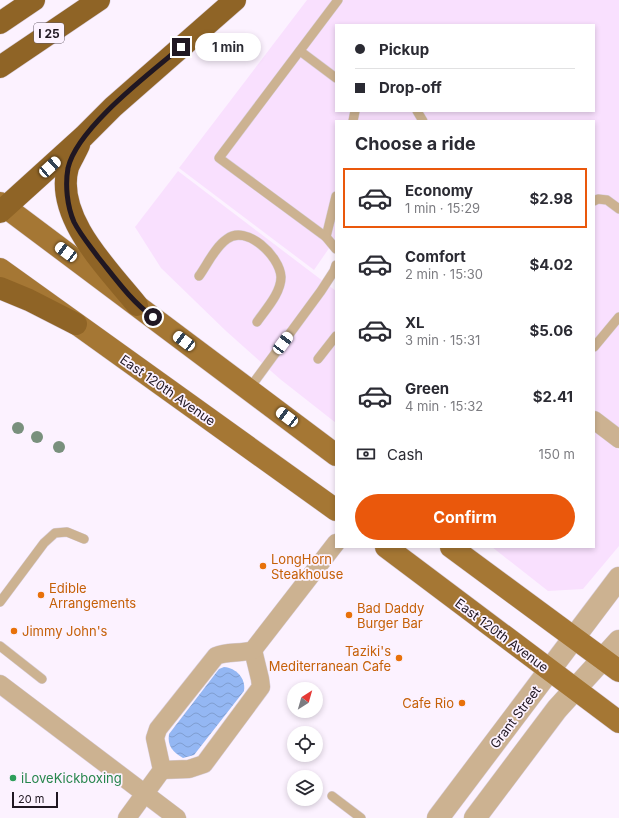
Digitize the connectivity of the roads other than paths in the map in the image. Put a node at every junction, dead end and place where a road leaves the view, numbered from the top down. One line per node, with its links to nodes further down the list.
1 (13, 0): 7 (highway)
2 (34, 0): 8 (highway)
3 (74, 0): 9 (highway)
4 (99, 0): 11 (highway, I 25)
5 (235, 0): 13 (highway)
6 (338, 0): 10 (lane)
7 (0, 9)
8 (0, 23)
9 (0, 51)
10 (300, 51): 12 (lane); 18 (lane)
11 (0, 67)
12 (335, 77)
13 (84, 136): 16 (highway); 24 (highway)
14 (335, 200): 18 (lane)
15 (595, 200): 17 (lane)
16 (2, 208): 24 (main road)
17 (619, 209)
18 (326, 237): 19 (lane)
19 (335, 248)
20 (335, 268): 31 (lane)
21 (0, 269): 27 (main road, East 120th Avenue)
22 (199, 276): 26 (lane)
23 (0, 288): 27 (highway)
24 (137, 305): 31 (main road)
25 (619, 317): 29 (lane)
26 (257, 322)
27 (76, 324): 35 (main road, East 120th Avenue)
28 (335, 337): 30 (lane)
29 (595, 346)
30 (318, 359)
31 (249, 389): 34 (main road)
32 (595, 421): 33 (street)
33 (619, 439)
34 (335, 454)
35 (335, 509)
36 (84, 539): 41 (lane)
37 (335, 544): 45 (street)
38 (387, 548): 47 (main road, East 120th Avenue)
39 (452, 548): 42 (main road)
40 (619, 578): 42 (street, Grant Street)
41 (0, 602)
42 (574, 638): 46 (main road); 47 (street, Grant Street)
43 (619, 641): 46 (street)
44 (0, 646): 48 (lane)
45 (253, 650): 52 (street); 52 (street)
46 (611, 665): 50 (street)
47 (550, 670): 50 (main road, East 120th Avenue); 58 (street, Grant Street)
48 (42, 679)
49 (0, 684): 53 (street)
50 (575, 689): 51 (main road, East 120th Avenue); 59 (street)
51 (619, 722)
52 (162, 770): 53 (street)
53 (145, 794): 55 (street); 56 (street)
54 (332, 796): 57 (lane)
55 (127, 818)
56 (177, 818)
57 (361, 818)
58 (438, 818)
59 (475, 818)

